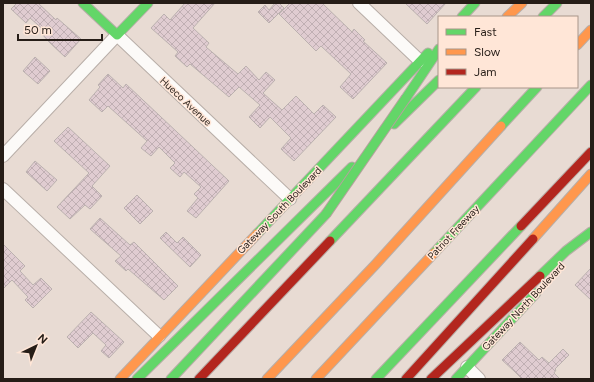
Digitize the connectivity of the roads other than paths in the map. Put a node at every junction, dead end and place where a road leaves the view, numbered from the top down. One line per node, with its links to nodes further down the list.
1 (83, 3): 11 (main road, Hueco Avenue)
2 (148, 3): 11 (main road)
3 (359, 3): 15 (street)
4 (475, 3): 7 (main road)
5 (522, 3): 8 (main road)
6 (557, 3): 9 (main road)
7 (463, 16)
8 (508, 16)
9 (544, 16)
10 (591, 30): 13 (main road)
11 (117, 36): 23 (street); 26 (street, Hueco Avenue)
12 (438, 42): 15 (main road, Gateway South Boulevard)
13 (578, 44)
14 (438, 50): 32 (main road, bridge)
15 (420, 61): 26 (main road, Gateway South Boulevard)
16 (438, 81): 31 (main road)
17 (591, 85): 21 (main road, Patriot Freeway)
18 (475, 88): 33 (main road)
19 (536, 88): 34 (main road)
20 (591, 95): 21 (main road)
21 (572, 105): 35 (main road, Patriot Freeway)
22 (591, 152): 36 (main road)
23 (3, 156)
24 (591, 174): 37 (main road)
25 (3, 189): 28 (street)
26 (290, 199): 28 (main road, Gateway South Boulevard)
27 (591, 233): 29 (main road, Gateway North Boulevard); 38 (main road)
28 (159, 336): 30 (main road, Gateway South Boulevard)
29 (467, 367): 39 (main road, Gateway North Boulevard); 40 (street)
30 (120, 379)
31 (137, 379)
32 (171, 379)
33 (199, 379)
34 (267, 379)
35 (316, 379)
36 (376, 379)
37 (406, 379)
38 (431, 379)
39 (456, 379)
40 (479, 379)

